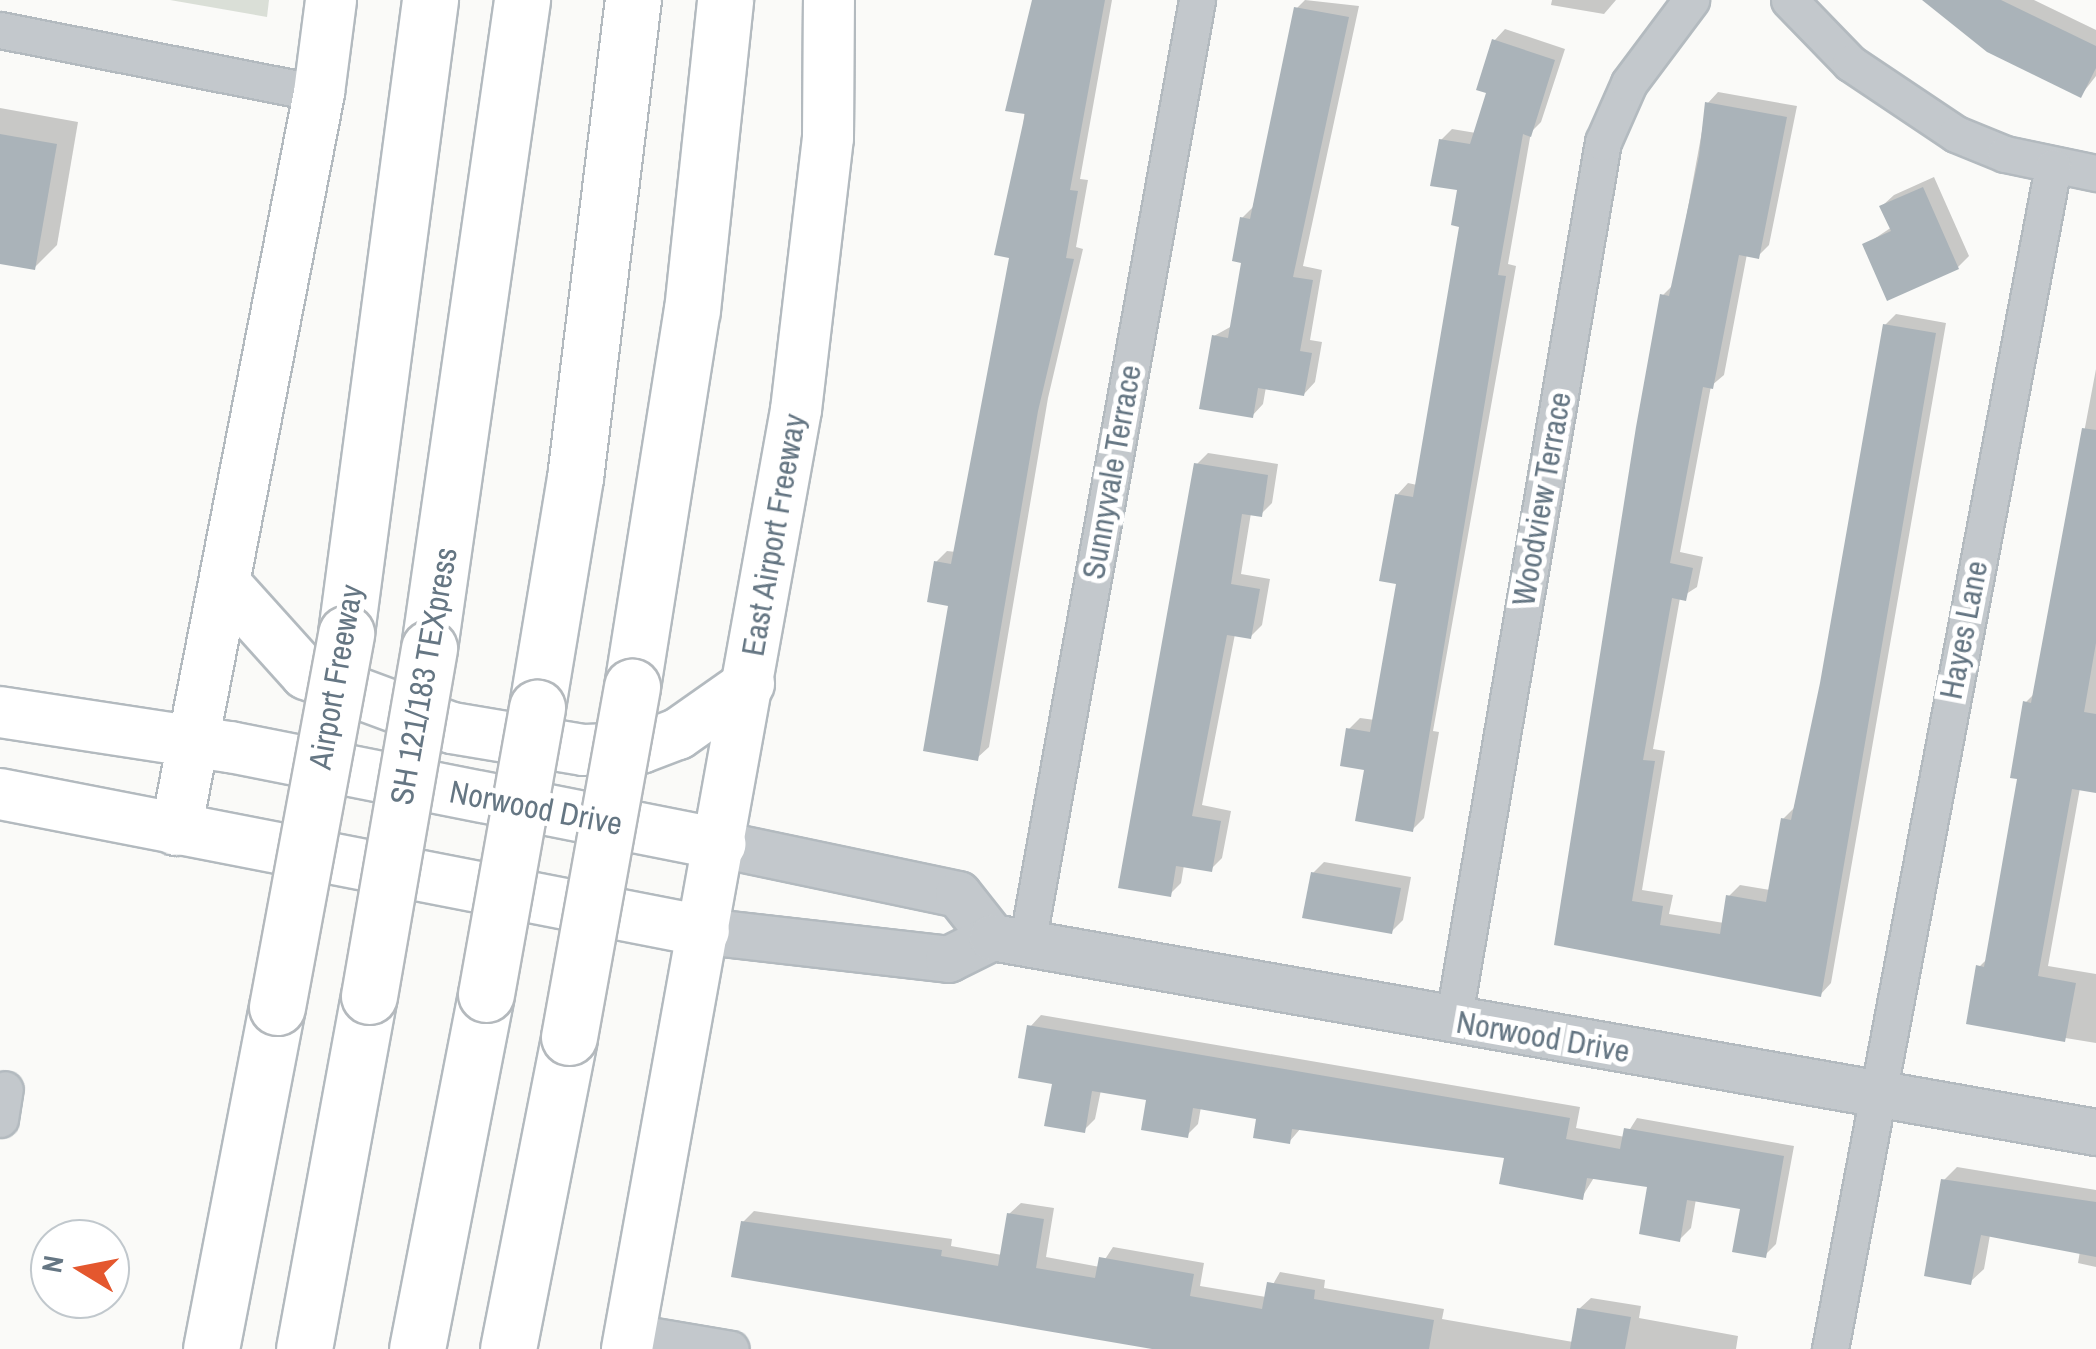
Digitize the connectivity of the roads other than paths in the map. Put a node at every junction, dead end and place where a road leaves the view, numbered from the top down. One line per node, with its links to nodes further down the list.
1 (331, 0): 11 (main road)
2 (430, 0): 27 (highway, Airport Freeway, bridge)
3 (522, 0): 28 (highway, SH 121/183 TEXpress, bridge)
4 (632, 0): 29 (highway, bridge)
5 (725, 0): 30 (highway, bridge)
6 (829, 0): 15 (main road, East Airport Freeway)
7 (1197, 0): 22 (street, Sunnyvale Terrace)
8 (1691, 0): 23 (street, Woodview Terrace)
9 (1789, 0): 12 (street)
10 (0, 30): 11 (street)
11 (319, 93): 14 (main road)
12 (2054, 167): 13 (street); 24 (street, Hayes Lane)
13 (2096, 173)
14 (224, 584): 15 (main road); 17 (main road)
15 (749, 684): 20 (main road, East Airport Freeway)
16 (0, 712): 17 (main road, Norwood Drive)
17 (196, 742): 19 (main road); 20 (main road, Norwood Drive)
18 (0, 794): 19 (main road)
19 (176, 830): 21 (main road)
20 (720, 844): 21 (main road, East Airport Freeway); 22 (street, Norwood Drive)
21 (704, 931): 22 (street); 26 (main road)
22 (1009, 941): 23 (street, Norwood Drive)
23 (1453, 1022): 24 (street, Norwood Drive)
24 (1876, 1094): 25 (street, Norwood Drive); 32 (street, Hayes Lane)
25 (2096, 1132)
26 (629, 1340): 31 (street)
27 (211, 1349)
28 (304, 1349)
29 (417, 1349)
30 (508, 1349)
31 (731, 1349)
32 (1830, 1349)

